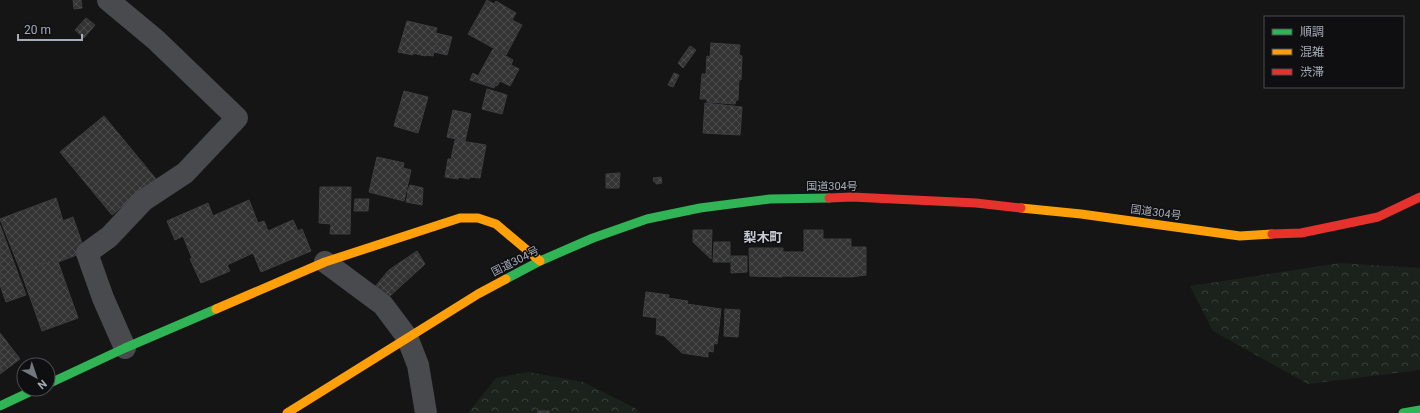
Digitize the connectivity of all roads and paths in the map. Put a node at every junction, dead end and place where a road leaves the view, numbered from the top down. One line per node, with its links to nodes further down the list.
1 (108, 0): 6 (street)
2 (1420, 197): 3 (main road, 国道304号)
3 (540, 261): 4 (main road); 5 (main road, 国道304号)
4 (324, 262): 5 (street); 6 (main road)
5 (407, 337): 11 (main road, 国道304号); 12 (street)
6 (125, 348): 7 (main road)
7 (56, 380)
8 (19, 397): 9 (main road)
9 (0, 406)
10 (1420, 410): 13 (main road)
11 (287, 413)
12 (426, 413)
13 (1403, 413)

